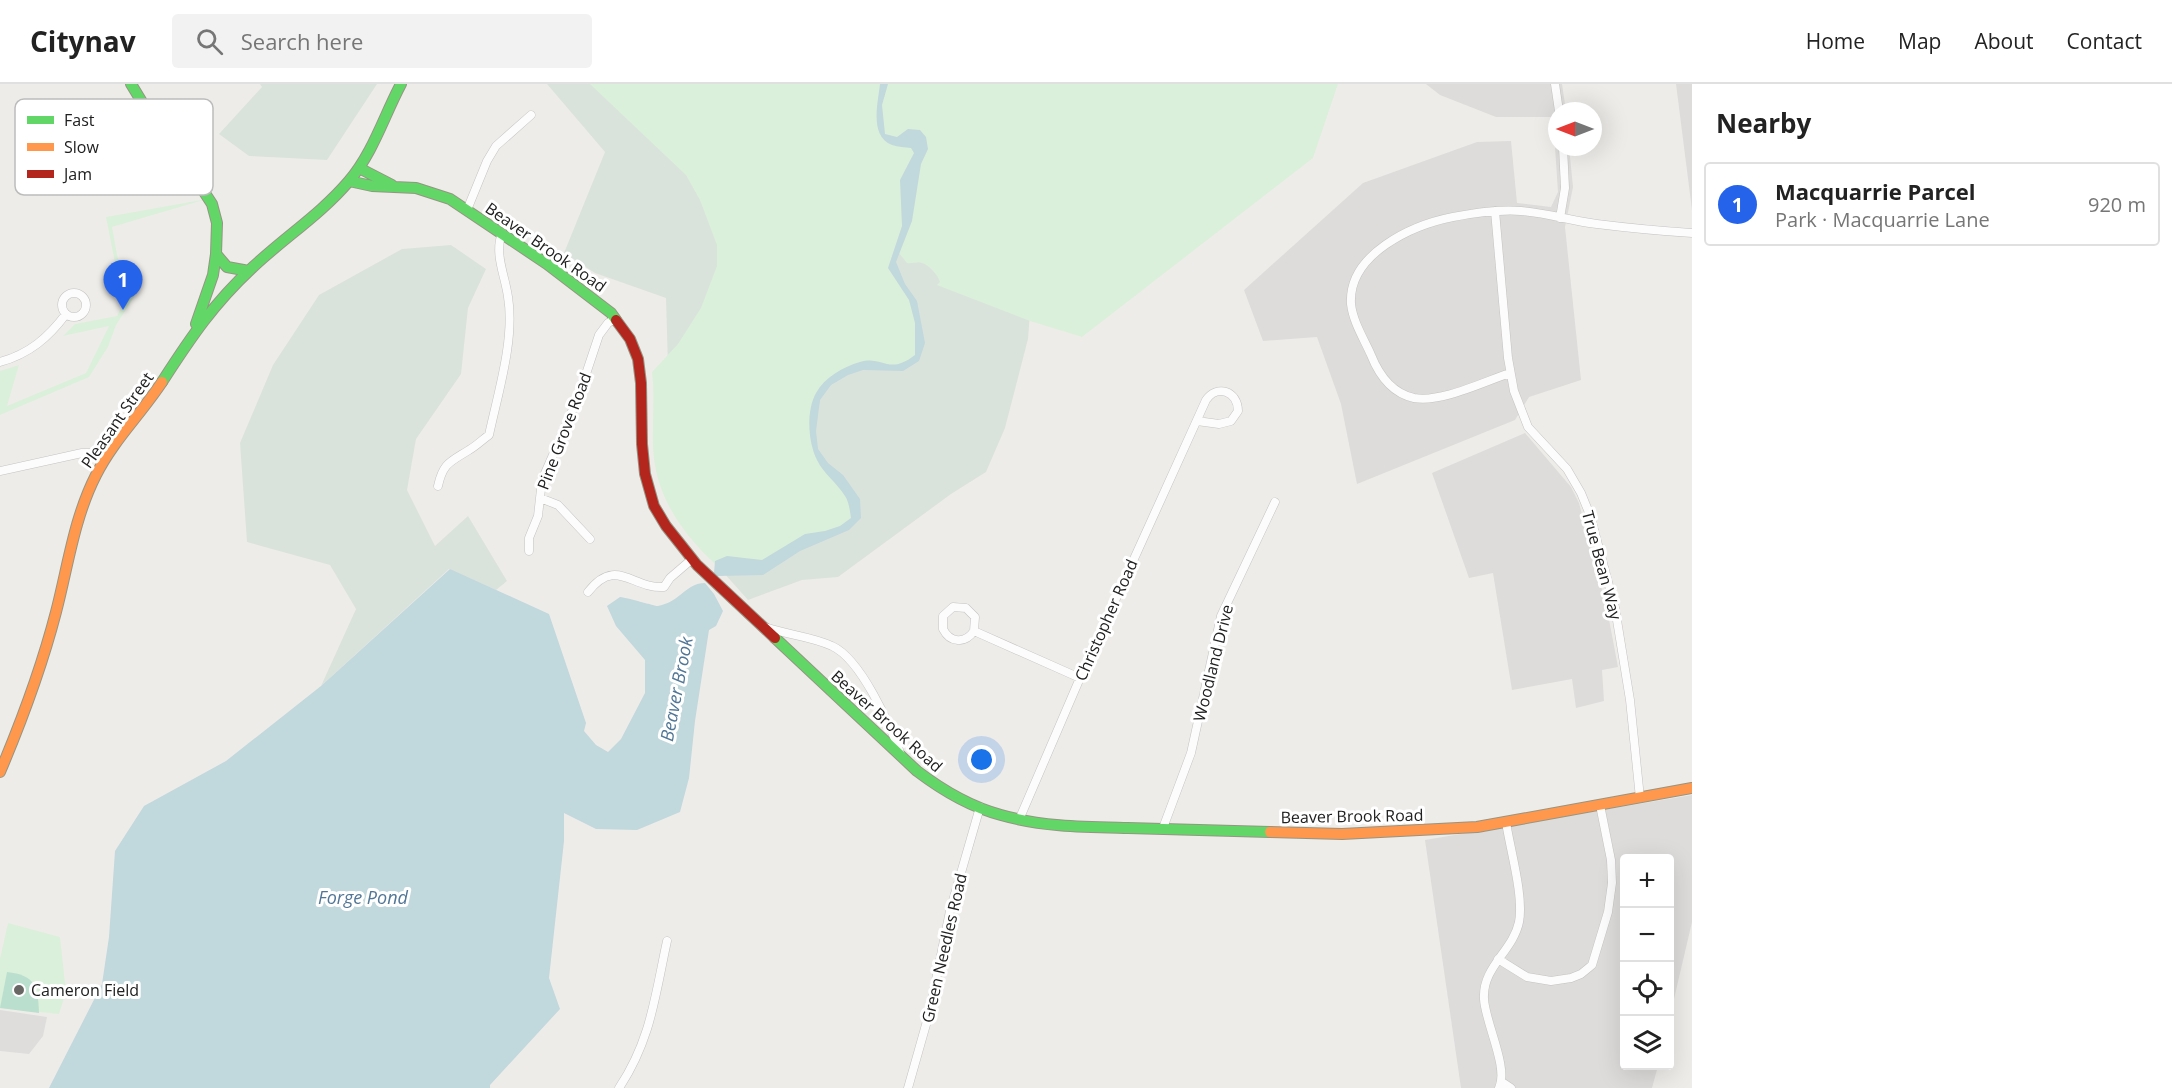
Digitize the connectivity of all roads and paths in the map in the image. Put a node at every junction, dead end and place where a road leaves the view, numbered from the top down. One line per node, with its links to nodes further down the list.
1 (131, 84): 4 (street)
2 (401, 84): 8 (street, Pleasant Street)
3 (1555, 84): 5 (street)
4 (140, 99)
5 (1558, 102)
6 (531, 114): 12 (street)
7 (1564, 156): 14 (street)
8 (359, 168): 9 (street, Pleasant Street); 10 (street, Beaver Brook Road)
9 (349, 182): 10 (street, Beaver Brook Road); 18 (street, Pleasant Street)
10 (395, 186): 12 (street, Beaver Brook Road)
11 (206, 195): 17 (street)
12 (467, 210): 15 (street, Beaver Brook Road)
13 (1495, 211): 14 (street); 23 (street, True Bean Way); 23 (street)
14 (1560, 218): 16 (street)
15 (502, 233): 20 (street, Beaver Brook Road); 27 (street)
16 (1692, 233)
17 (216, 254): 18 (street); 21 (street)
18 (249, 271): 21 (street, Pleasant Street)
19 (66, 314): 22 (street)
20 (615, 319): 28 (street, Pine Grove Road); 32 (street, Beaver Brook Road)
21 (192, 336): 25 (street, Pleasant Street)
22 (0, 362)
23 (1510, 373): 40 (street, True Bean Way)
24 (1197, 421): 24 (street, Christopher Road); 36 (street, Christopher Road)
25 (105, 458): 26 (street); 38 (street, Pleasant Street)
26 (0, 471)
27 (438, 486)
28 (540, 498): 30 (street); 31 (street, Pine Grove Road)
29 (1275, 502): 45 (street, Woodland Drive)
30 (590, 539)
31 (529, 551)
32 (694, 562): 33 (street); 34 (street, Beaver Brook Road)
33 (588, 592)
34 (761, 625): 37 (street, Beaver Brook Road); 37 (street)
35 (974, 631): 35 (street); 36 (street)
36 (1080, 678): 43 (street, Christopher Road)
37 (901, 756): 42 (street, Beaver Brook Road)
38 (0, 772)
39 (1692, 788): 40 (street, Beaver Brook Road)
40 (1640, 798): 41 (street, Beaver Brook Road)
41 (1600, 806): 44 (street, Beaver Brook Road); 47 (street)
42 (980, 807): 43 (street, Beaver Brook Road); 50 (street, Green Needles Road)
43 (1019, 820): 45 (street, Beaver Brook Road)
44 (1506, 822): 45 (street, Beaver Brook Road); 47 (street)
45 (1163, 828)
46 (667, 941): 49 (street)
47 (1498, 959): 48 (street)
48 (1501, 1085): 51 (street)
49 (619, 1088)
50 (908, 1088)
51 (1511, 1088)

